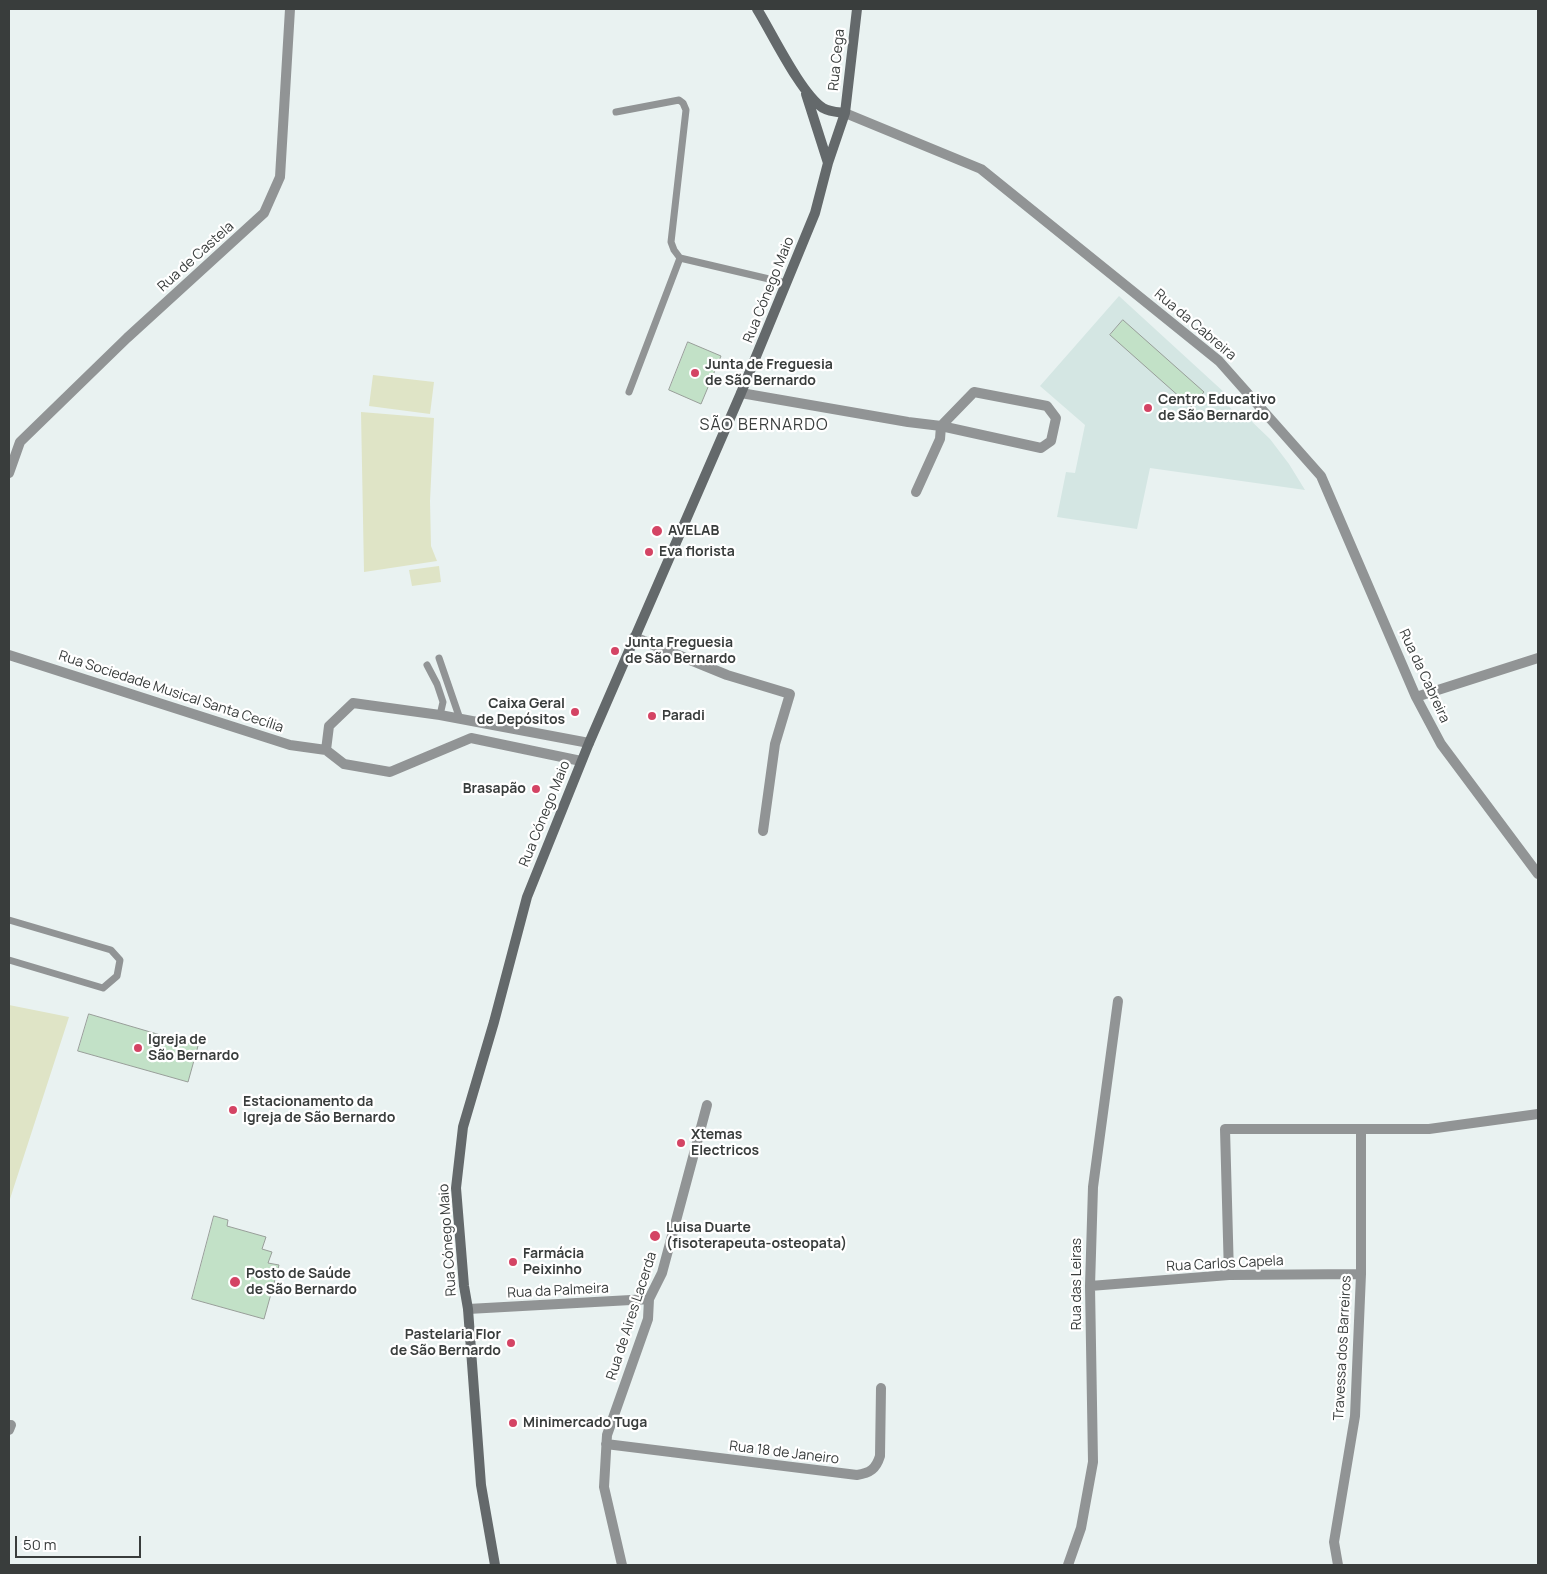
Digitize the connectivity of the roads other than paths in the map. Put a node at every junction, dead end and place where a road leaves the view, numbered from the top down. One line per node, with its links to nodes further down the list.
1 (290, 9): 13 (street, Rua de Castela)
2 (758, 9): 4 (main road)
3 (857, 9): 6 (main road, Rua Cega)
4 (804, 88): 6 (main road); 7 (main road)
5 (616, 112): 8 (lane)
6 (845, 113): 7 (main road, Rua Cónego Maio); 20 (street, Rua da Cabreira)
7 (828, 163): 9 (main road, Rua Cónego Maio)
8 (680, 258): 9 (lane); 10 (lane)
9 (786, 283): 11 (main road, Rua Cónego Maio)
10 (629, 392)
11 (741, 393): 12 (street); 15 (main road, Rua Cónego Maio)
12 (941, 426): 12 (street); 14 (street)
13 (9, 473)
14 (916, 492)
15 (634, 637): 23 (main road, Rua Cónego Maio); 26 (street)
16 (9, 655): 24 (street, Rua Sociedade Musical Santa Cecília)
17 (439, 658): 22 (lane)
18 (1538, 658): 20 (street)
19 (426, 665): 21 (lane)
20 (1416, 697): 27 (street, Rua da Cabreira)
21 (440, 715): 22 (street); 24 (street)
22 (460, 719): 23 (street)
23 (589, 743): 25 (main road, Rua Cónego Maio)
24 (326, 750): 25 (street, Rua Sociedade Musical Santa Cecília)
25 (581, 761): 38 (main road, Rua Cónego Maio)
26 (763, 831)
27 (1538, 874)
28 (9, 920): 29 (lane)
29 (9, 960)
30 (1118, 1001): 36 (street, Rua das Leiras)
31 (707, 1105): 37 (street, Rua de Aires Lacerda)
32 (1538, 1114): 33 (street)
33 (1361, 1130): 34 (street, Travessa dos Barreiros); 35 (street)
34 (1361, 1274): 35 (street, Rua Carlos Capela); 46 (street, Travessa dos Barreiros)
35 (1229, 1275): 36 (street, Rua Carlos Capela)
36 (1090, 1286): 45 (street, Rua das Leiras)
37 (649, 1300): 38 (street, Rua da Palmeira); 42 (street, Rua de Aires Lacerda)
38 (468, 1309): 43 (main road, Rua Cónego Maio)
39 (881, 1388): 42 (street, Rua 18 de Janeiro)
40 (9, 1425): 41 (street)
41 (9, 1430)
42 (606, 1444): 44 (street, Rua de Aires Lacerda)
43 (495, 1565)
44 (622, 1565)
45 (1068, 1565)
46 (1338, 1565)

